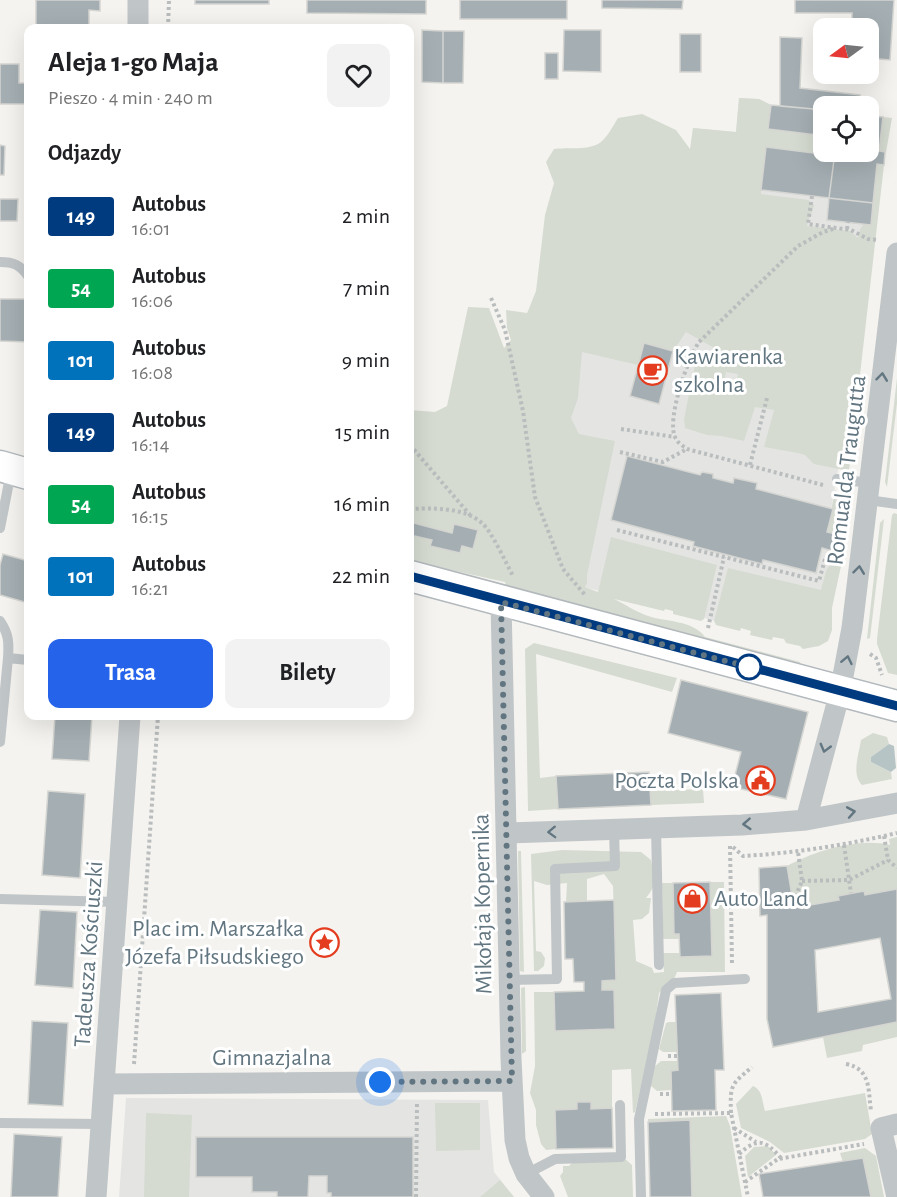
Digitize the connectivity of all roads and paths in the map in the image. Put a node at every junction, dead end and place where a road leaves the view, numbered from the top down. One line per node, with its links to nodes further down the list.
1 (138, 0): 3 (street)
2 (169, 0): 4 (path)
3 (138, 24)
4 (168, 24)
5 (812, 196): 7 (path)
6 (848, 222): 8 (path)
7 (836, 228): 8 (path); 16 (path)
8 (847, 229): 9 (path)
9 (878, 240)
10 (897, 253): 23 (street, Romualda Traugutta, one-way to 10)
11 (0, 262): 12 (lane)
12 (24, 270)
13 (491, 298): 33 (path)
14 (767, 398): 20 (path)
15 (621, 429): 16 (path)
16 (675, 437): 17 (path)
17 (687, 449): 19 (path); 20 (path)
18 (414, 450): 26 (path)
19 (620, 452)
20 (750, 465): 22 (path)
21 (13, 470): 27 (lane)
22 (835, 483): 23 (lane)
23 (869, 491): 24 (lane); 36 (street, Romualda Traugutta, one-way to 23)
24 (897, 504)
25 (414, 509): 26 (path)
26 (470, 515): 32 (path)
27 (0, 528)
28 (617, 530): 29 (path)
29 (724, 557): 30 (path); 35 (path)
30 (845, 557)
31 (414, 577): 32 (street)
32 (507, 590): 40 (street); 49 (street, Mikołaja Kopernika)
33 (589, 600)
34 (0, 621): 37 (lane)
35 (719, 632)
36 (849, 649): 39 (path); 40 (street, Romualda Traugutta, one-way to 36)
37 (8, 658): 38 (lane); 44 (lane)
38 (24, 660)
39 (882, 677)
40 (840, 692): 41 (street); 46 (street, Romualda Traugutta, one-way to 46)
41 (897, 706)
42 (130, 720): 60 (street, Tadeusza Kościuszki)
43 (158, 720): 68 (path)
44 (0, 742)
45 (897, 803): 46 (street, one-way to 45)
46 (806, 820): 47 (street, one-way to 47)
47 (656, 828): 48 (street); 62 (lane)
48 (614, 830): 49 (street, one-way to 49); 64 (lane)
49 (506, 833): 64 (street, Mikołaja Kopernika)
50 (884, 836): 54 (path)
51 (730, 844): 65 (path)
52 (844, 845): 56 (path)
53 (798, 852): 57 (path)
54 (888, 860): 55 (path); 56 (path)
55 (897, 868)
56 (849, 880): 57 (path); 58 (path)
57 (802, 881): 61 (path)
58 (851, 893)
59 (0, 899): 60 (lane)
60 (117, 902): 69 (street, Tadeusza Kościuszki)
61 (793, 902)
62 (659, 965)
63 (745, 979): 65 (lane)
64 (509, 980): 67 (street, Mikołaja Kopernika)
65 (733, 980): 73 (lane)
66 (752, 1067): 72 (path)
67 (512, 1081): 68 (street, Gimnazjalna); 81 (street, Mikołaja Kopernika)
68 (129, 1083): 69 (street, Gimnazjalna)
69 (104, 1084): 75 (street, Tadeusza Kościuszki)
70 (417, 1095): 84 (path)
71 (620, 1105): 81 (lane)
72 (731, 1113): 73 (path); 76 (path)
73 (640, 1114): 86 (lane)
74 (0, 1123): 75 (lane)
75 (101, 1124): 83 (street, Tadeusza Kościuszki)
76 (734, 1128): 78 (path); 79 (path)
77 (890, 1132): 80 (path); 88 (street)
78 (756, 1142): 79 (path); 80 (path)
79 (739, 1154): 82 (path)
80 (781, 1158): 82 (path)
81 (526, 1174): 85 (street, Mikołaja Kopernika)
82 (745, 1182): 87 (path)
83 (96, 1197)
84 (416, 1197)
85 (544, 1197)
86 (641, 1197)
87 (748, 1197)
88 (897, 1197)

